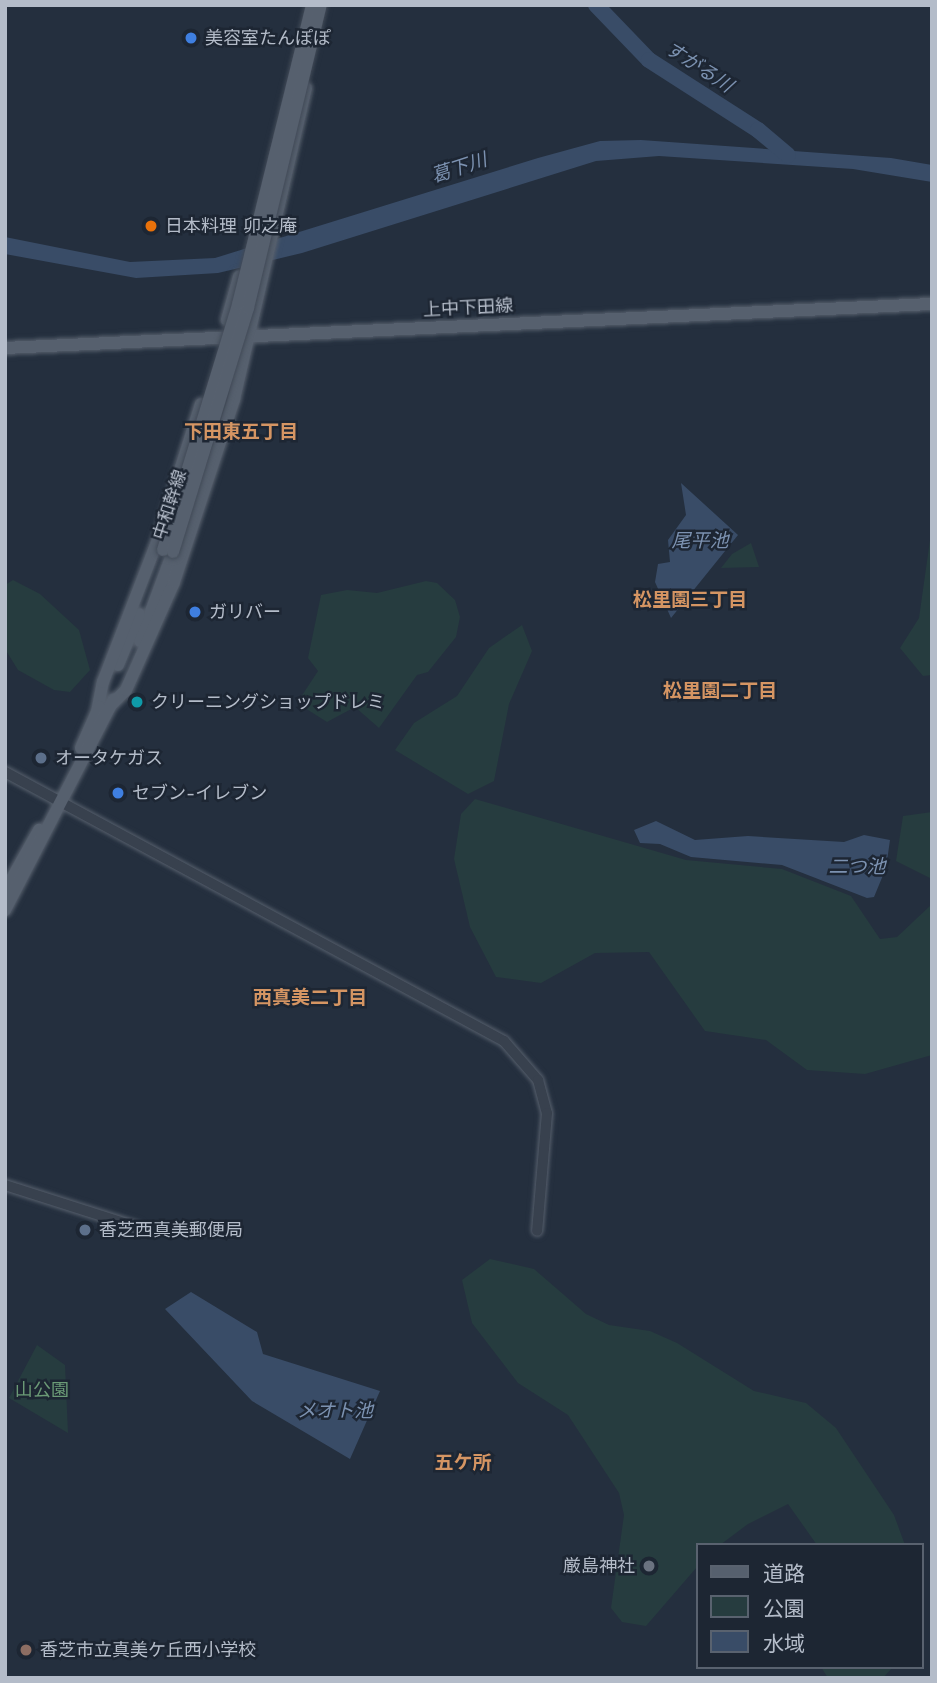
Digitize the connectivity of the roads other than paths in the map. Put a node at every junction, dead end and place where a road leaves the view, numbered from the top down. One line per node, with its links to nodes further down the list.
1 (314, 5): 5 (main road); 7 (main road, 中和幹線, bridge)
2 (321, 5): 4 (main road); 7 (main road, 中和幹線, bridge)
3 (932, 304): 4 (main road, 上中下田線)
4 (251, 337): 5 (main road, 上中下田線); 8 (main road)
5 (223, 338): 6 (main road, 上中下田線); 9 (main road)
6 (5, 348)
7 (168, 551): 8 (main road, 中和幹線); 9 (main road, 中和幹線)
8 (111, 705): 11 (main road, 中和幹線)
9 (97, 712): 11 (main road, 中和幹線)
10 (5, 772): 11 (street)
11 (59, 800): 12 (main road, 中和幹線); 13 (main road, 中和幹線); 16 (street)
12 (5, 891)
13 (5, 910)
14 (5, 1185): 15 (street)
15 (137, 1227)
16 (537, 1231)

